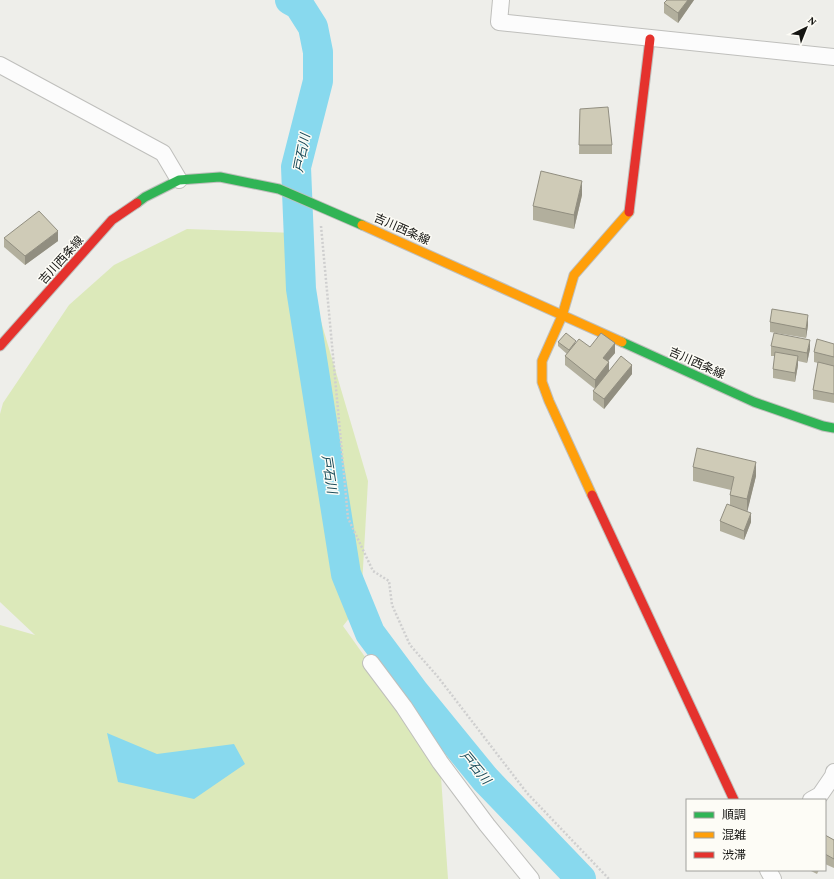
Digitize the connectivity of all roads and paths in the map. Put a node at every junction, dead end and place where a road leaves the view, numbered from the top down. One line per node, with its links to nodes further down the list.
1 (501, 0): 2 (street)
2 (650, 38): 3 (street); 7 (main road)
3 (834, 58)
4 (0, 65): 5 (street)
5 (179, 180): 6 (main road, 吉川西条線); 8 (main road, 吉川西条線)
6 (319, 206): 7 (main road, 吉川西条線); 15 (path)
7 (562, 316): 9 (main road, 吉川西条線); 12 (main road)
8 (0, 346)
9 (834, 428)
10 (371, 663): 14 (street)
11 (834, 772): 13 (street)
12 (734, 799)
13 (813, 799)
14 (531, 879)
15 (609, 879)

